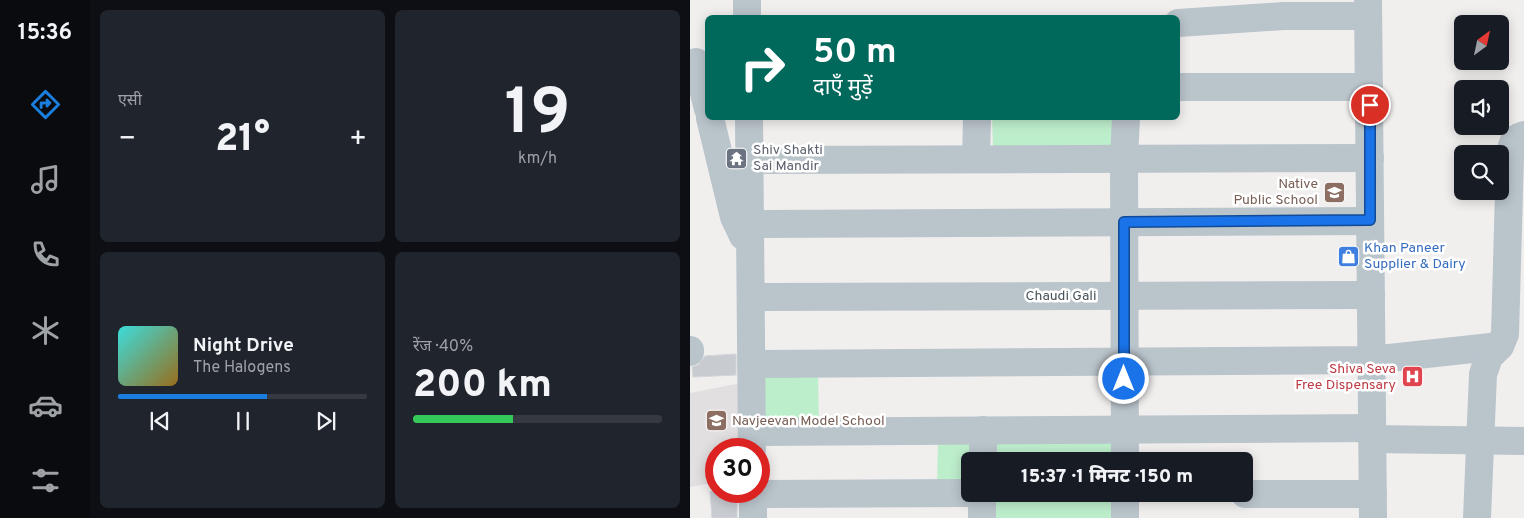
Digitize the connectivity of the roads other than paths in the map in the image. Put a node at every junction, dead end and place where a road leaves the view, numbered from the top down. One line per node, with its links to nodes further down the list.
1 (747, 0): 3 (street)
2 (1367, 8): 4 (street); 7 (street)
3 (748, 15)
4 (1180, 22)
5 (698, 62): 8 (street)
6 (1180, 87): 7 (street)
7 (1369, 87): 16 (street)
8 (705, 95)
9 (710, 120): 21 (street)
10 (749, 120): 17 (street)
11 (977, 120): 14 (street)
12 (1126, 120): 15 (street)
13 (1524, 135): 25 (street)
14 (976, 158): 15 (street); 17 (street)
15 (1124, 158): 16 (street); 19 (street)
16 (1370, 158): 18 (street)
17 (749, 160): 20 (street)
18 (1370, 220): 19 (street); 22 (street)
19 (1124, 222): 20 (street); 23 (street)
20 (750, 224): 21 (street)
21 (750, 254): 24 (street)
22 (1371, 295): 23 (street, Chaudi Gali); 26 (street)
23 (1124, 296): 24 (street, Chaudi Gali); 27 (street)
24 (751, 297): 28 (street)
25 (1500, 346): 26 (street); 34 (street)
26 (1371, 360): 27 (street); 31 (street)
27 (1124, 362): 28 (street); 29 (street)
28 (752, 364): 32 (street)
29 (1124, 428): 30 (street); 31 (street); 37 (street)
30 (984, 430): 33 (street); 36 (street)
31 (1372, 433): 34 (street); 43 (street)
32 (752, 438)
33 (770, 439)
34 (1480, 440): 35 (street); 46 (street)
35 (1524, 441)
36 (983, 452)
37 (1125, 452)
38 (961, 493): 40 (street)
39 (1253, 495): 43 (street)
40 (770, 500)
41 (982, 502): 44 (street)
42 (1125, 502): 45 (street)
43 (1373, 506)
44 (982, 518)
45 (1125, 518)
46 (1477, 518)

